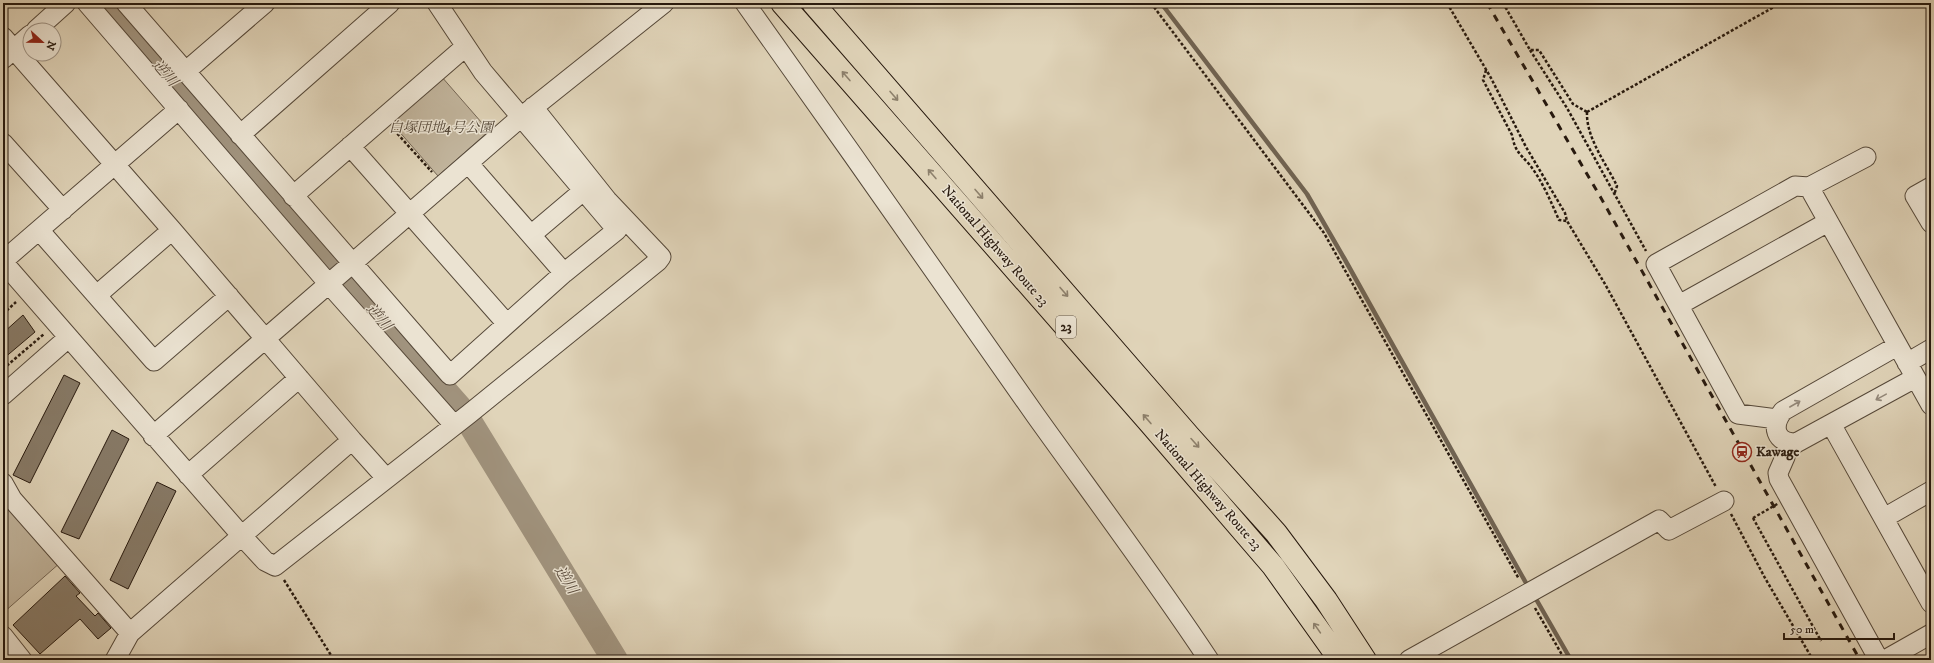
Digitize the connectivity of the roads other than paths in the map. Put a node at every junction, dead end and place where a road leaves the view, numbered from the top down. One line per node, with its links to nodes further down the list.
1 (66, 3): 11 (street)
2 (87, 3): 16 (street)
3 (265, 3): 15 (street)
4 (390, 3): 18 (street)
5 (437, 3): 13 (street)
6 (664, 3): 17 (street)
7 (745, 3): 70 (street)
8 (782, 3): 71 (highway, National Highway Route 23 / 23, one-way to 8)
9 (813, 3): 72 (highway, National Highway Route 23 / 23, one-way to 72)
10 (133, 6): 15 (street)
11 (45, 22)
12 (22, 40): 14 (street)
13 (465, 47): 17 (street); 20 (street)
14 (7, 49): 23 (street)
15 (185, 72): 18 (street)
16 (179, 108): 23 (street); 38 (street)
17 (526, 112): 22 (street); 26 (street); 52 (street)
18 (240, 135): 27 (street)
19 (3, 143): 28 (street)
20 (350, 146): 27 (street); 29 (street)
21 (1866, 157): 25 (street)
22 (468, 163): 29 (street); 34 (street)
23 (115, 164): 28 (street); 33 (street)
24 (1931, 187): 31 (street)
25 (1809, 188): 30 (street); 41 (street)
26 (583, 191): 34 (street); 37 (street)
27 (293, 196): 36 (street)
28 (63, 210): 32 (street)
29 (410, 213): 36 (street); 42 (street)
30 (1828, 222): 41 (street); 45 (street)
31 (1931, 223)
32 (39, 230): 35 (street); 39 (street)
33 (172, 230): 39 (street); 40 (street)
34 (531, 235): 37 (street)
35 (3, 262): 43 (street)
36 (349, 265): 38 (street); 42 (street)
37 (564, 273): 42 (street)
38 (330, 281): 44 (street); 52 (street)
39 (97, 295): 40 (street)
40 (229, 296): 44 (street)
41 (1679, 305): 51 (street)
42 (507, 324)
43 (68, 338): 49 (street); 54 (street)
44 (266, 338): 48 (street); 54 (street)
45 (1896, 346): 47 (street); 51 (street, one-way to 45)
46 (1931, 350): 47 (street)
47 (1911, 371): 50 (street); 53 (street, one-way to 53)
48 (299, 378): 55 (street); 57 (street)
49 (3, 395)
50 (1931, 405)
51 (1777, 419): 56 (street)
52 (461, 420): 58 (street)
53 (1831, 424): 56 (street); 62 (street)
54 (153, 436): 57 (street)
55 (352, 440): 58 (street); 63 (street)
56 (1787, 443): 74 (street)
57 (188, 475): 63 (street)
58 (386, 478): 63 (street)
59 (3, 483): 65 (street)
60 (1931, 491): 62 (street)
61 (1724, 501): 73 (street)
62 (1884, 518): 64 (street)
63 (241, 535): 65 (street)
64 (1931, 603)
65 (130, 633): 69 (street)
66 (1931, 634): 75 (street)
67 (3, 636): 68 (street)
68 (22, 660)
69 (115, 660)
70 (1209, 660)
71 (1340, 660)
72 (1365, 660)
73 (1409, 660)
74 (1879, 660)
75 (1885, 660)

